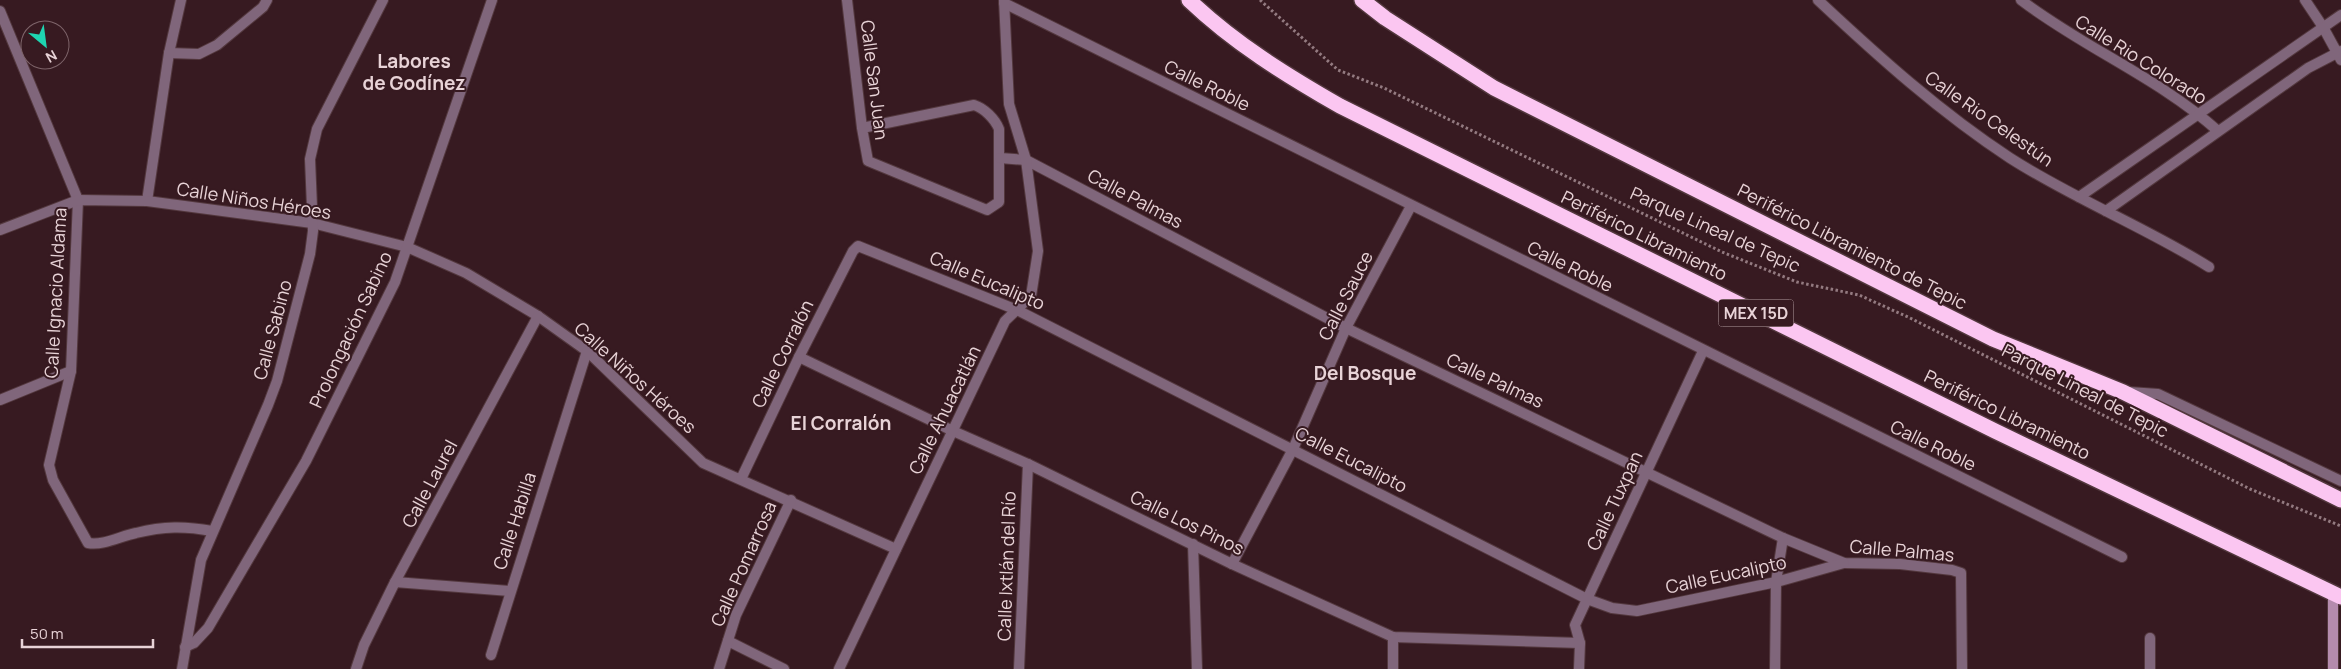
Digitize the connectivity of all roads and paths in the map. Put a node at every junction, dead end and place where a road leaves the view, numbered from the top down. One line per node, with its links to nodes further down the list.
1 (181, 0): 16 (street)
2 (267, 0): 16 (street)
3 (383, 0): 28 (street, Calle Sabino)
4 (492, 0): 31 (street, Prolongación Sabino)
5 (847, 0): 19 (street, Calle San Juan)
6 (1189, 0): 61 (highway, Periférico Libramiento / MEX 15D)
7 (1260, 0): 50 (path, Parque Lineal de Tepic)
8 (1362, 0): 40 (highway, Periférico Libramiento de Tepic)
9 (1818, 0): 23 (street, Calle Rio Celestún)
10 (2022, 0): 18 (street, Calle Rio Colorado)
11 (2305, 0): 15 (street)
12 (1004, 2): 22 (street, Calle Ahuacatlán); 26 (street, Calle Roble)
13 (0, 12): 24 (street, Calle Ignacio Aldama)
14 (2341, 15): 15 (street)
15 (2323, 27): 17 (street); 18 (street)
16 (169, 53): 25 (street)
17 (2340, 55): 20 (street)
18 (2200, 114): 20 (street, Calle Rio Colorado); 23 (street)
19 (862, 128): 21 (street); 21 (street, Calle San Juan)
20 (2218, 131): 27 (street)
21 (1000, 158): 22 (street)
22 (1026, 160): 33 (street, Calle Ahuacatlán); 35 (street, Calle Palmas)
23 (2079, 197): 27 (street, Calle Rio Celestún)
24 (78, 200): 25 (street, Calle Niños Héroes); 29 (street, Calle Niños Héroes); 39 (street, Calle Ignacio Aldama)
25 (146, 201): 28 (street, Calle Niños Héroes)
26 (1411, 206): 35 (street, Calle Sauce); 37 (street, Calle Roble)
27 (2106, 211): 32 (street, Calle Rio Celestún)
28 (312, 223): 31 (street, Calle Niños Héroes); 51 (street, Calle Sabino)
29 (0, 230)
30 (858, 246): 33 (street, Calle Eucalipto); 38 (street, Calle Corralón)
31 (407, 247): 34 (street, Calle Niños Héroes); 67 (street, Prolongación Sabino)
32 (2209, 267)
33 (1017, 310): 42 (street, Calle Ahuacatlán); 43 (street, Calle Eucalipto)
34 (538, 316): 36 (street, Calle Niños Héroes); 58 (street, Calle Laurel)
35 (1346, 328): 43 (street, Calle Sauce); 45 (street, Calle Palmas)
36 (587, 351): 46 (street, Calle Niños Héroes); 60 (street, Calle Habilla)
37 (1702, 351): 45 (street, Calle Tuxpan); 55 (street, Calle Roble)
38 (799, 357): 42 (street, Calle Los Pinos); 46 (street, Calle Corralón)
39 (71, 371): 41 (street); 51 (street, Calle Ignacio Aldama)
40 (2123, 392): 47 (street); 49 (highway, Periférico Libramiento de Tepic)
41 (0, 400)
42 (953, 431): 44 (street, Calle Los Pinos); 54 (street, Calle Ahuacatlán)
43 (1293, 449): 57 (street, Calle Sauce); 62 (street, Calle Eucalipto)
44 (1028, 464): 53 (street, Calle Los Pinos); 74 (street, Calle Ixtlán del Río)
45 (1646, 471): 52 (street, Calle Palmas); 62 (street, Calle Tuxpan)
46 (741, 479): 48 (street, Calle Niños Héroes)
47 (2341, 481)
48 (791, 500): 54 (street, Calle Niños Héroes); 65 (street, Calle Pomarrosa)
49 (2341, 500)
50 (2341, 526)
51 (212, 531): 67 (street, Calle Sabino)
52 (1783, 538): 56 (street, Calle Palmas); 59 (street)
53 (1193, 544): 57 (street, Calle Los Pinos); 75 (street)
54 (896, 549): 73 (street, Calle Ahuacatlán)
55 (2122, 557)
56 (1844, 563): 59 (street, Calle Eucalipto); 79 (street, Calle Palmas)
57 (1232, 564): 63 (street, Calle Los Pinos)
58 (396, 582): 60 (street, Calle Habilla); 70 (street, Calle Laurel)
59 (1776, 582): 62 (street, Calle Eucalipto); 78 (street)
60 (510, 591): 68 (street)
61 (2337, 595): 81 (street)
62 (1587, 599): 66 (street, Calle Tuxpan)
63 (1393, 637): 66 (street, Calle Los Pinos); 76 (street)
64 (2150, 638): 80 (street)
65 (728, 641): 71 (street, Calle Pomarrosa); 72 (street)
66 (1580, 643): 77 (street, Calle Tuxpan)
67 (186, 647): 69 (street, Calle Sabino)
68 (491, 655)
69 (182, 669)
70 (356, 669)
71 (719, 669)
72 (784, 669)
73 (839, 669)
74 (1019, 669)
75 (1197, 669)
76 (1393, 669)
77 (1579, 669)
78 (1775, 669)
79 (1962, 669)
80 (2150, 669)
81 (2333, 669)

